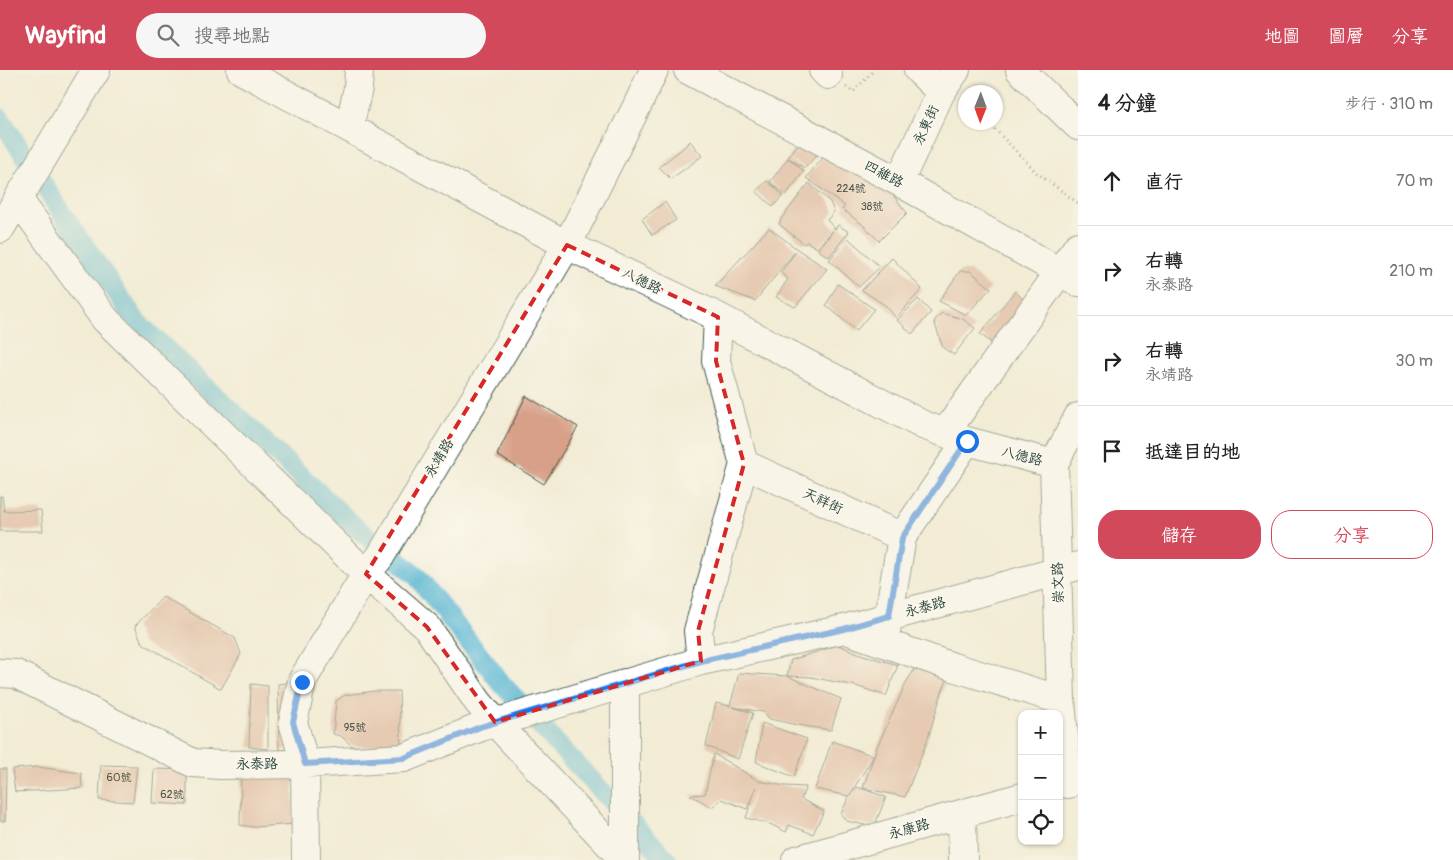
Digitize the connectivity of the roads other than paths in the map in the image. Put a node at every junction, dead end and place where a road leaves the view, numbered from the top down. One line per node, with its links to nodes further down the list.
1 (96, 70): 12 (street)
2 (241, 70): 10 (street, 八德路)
3 (359, 70): 10 (street)
4 (654, 70): 14 (street, 永靖路)
5 (688, 70): 11 (street, 四維路)
6 (918, 70): 8 (street)
7 (1020, 70): 9 (street)
8 (949, 81): 11 (street, 永東街)
9 (1078, 126)
10 (349, 128): 14 (street, 八德路)
11 (898, 182): 16 (street, 四維路)
12 (21, 194): 13 (street); 24 (street)
13 (0, 229)
14 (567, 245): 17 (street, 八德路); 24 (street, 永靖路)
15 (1078, 246): 16 (street)
16 (1069, 277): 19 (street)
17 (718, 317): 19 (street, 八德路); 20 (street)
18 (1078, 417): 21 (street, 崇文路)
19 (956, 437): 21 (street, 八德路); 22 (street)
20 (744, 464): 22 (street, 天祥街); 26 (street)
21 (1054, 464): 23 (street, 崇文路)
22 (902, 538): 25 (street)
23 (1068, 569): 25 (street, 永泰路); 29 (street, 崇文路)
24 (366, 574): 30 (street); 31 (street, 永靖路)
25 (887, 629): 26 (street, 永泰路); 29 (street)
26 (701, 661): 28 (street, 永泰路)
27 (0, 673): 31 (street, 永泰路)
28 (625, 683): 30 (street, 永泰路); 36 (street)
29 (1061, 700): 32 (street, 崇文路)
30 (495, 722): 31 (street, 永泰路); 36 (street)
31 (305, 764): 35 (street, 永靖路)
32 (1068, 784)
33 (1018, 798): 34 (street, 永康路)
34 (962, 814): 37 (street, 永康路); 38 (street)
35 (306, 860)
36 (625, 860)
37 (796, 860)
38 (963, 860)

